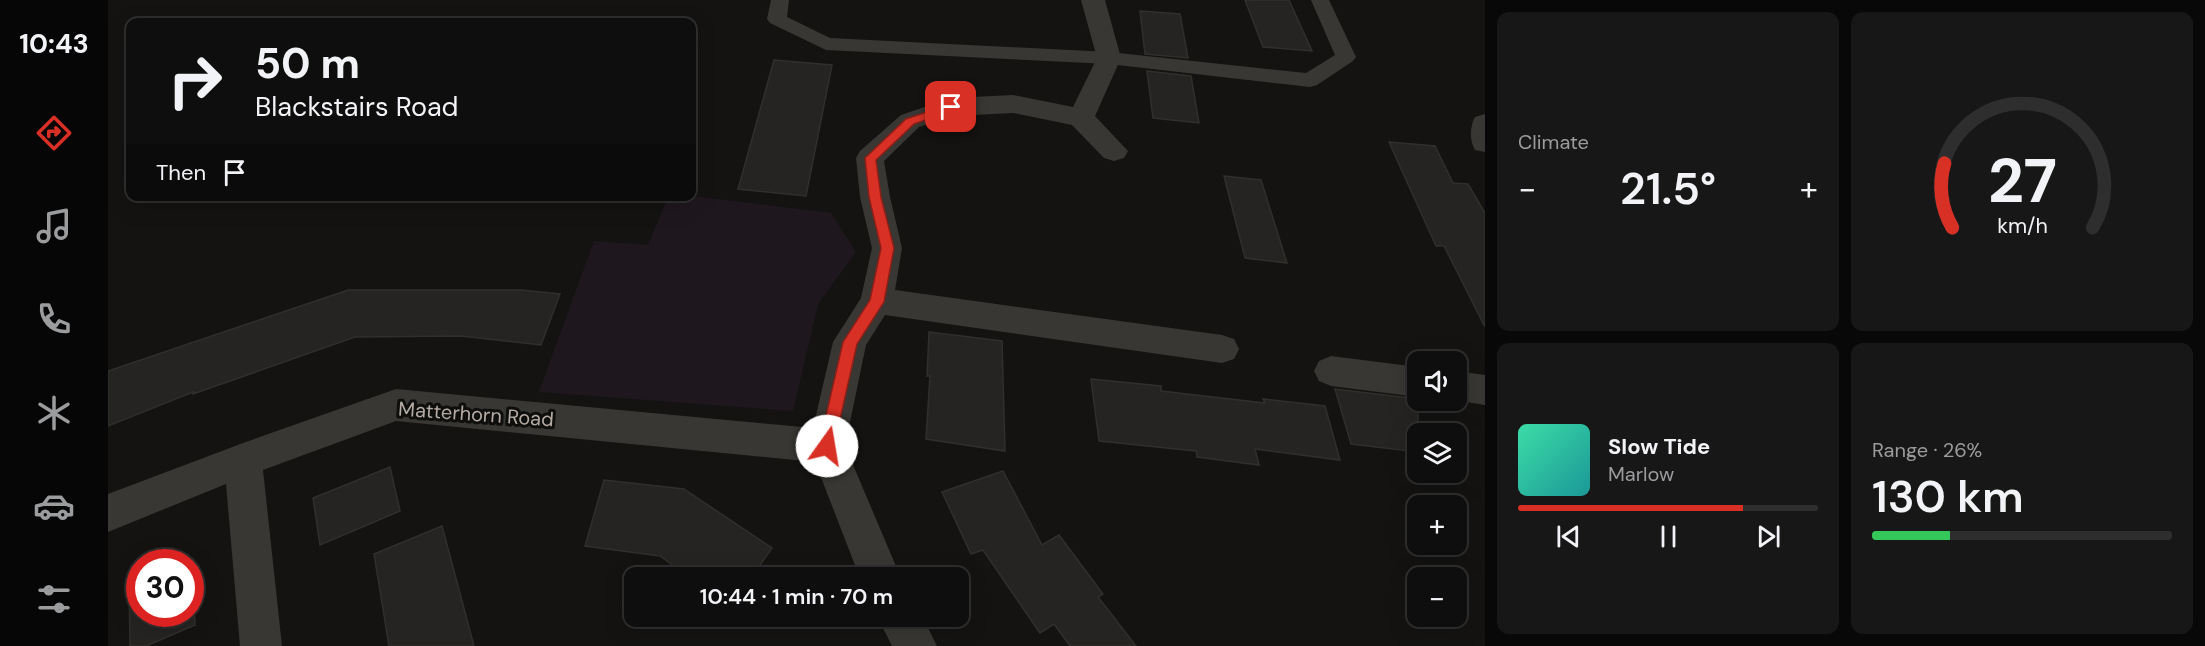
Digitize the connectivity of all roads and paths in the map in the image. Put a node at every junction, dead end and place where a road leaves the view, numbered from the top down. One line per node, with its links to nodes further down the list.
1 (780, 0): 4 (lane)
2 (1093, 0): 4 (street)
3 (1320, 0): 4 (lane)
4 (1109, 58): 5 (street)
5 (1082, 118): 8 (street); 9 (street)
6 (1485, 123): 7 (street)
7 (1485, 143)
8 (1114, 151)
9 (877, 302): 10 (street); 15 (street)
10 (1222, 349)
11 (1331, 371): 12 (street)
12 (1407, 381)
13 (1467, 388): 14 (street)
14 (1485, 390)
15 (827, 446): 16 (street, Matterhorn Road); 18 (street)
16 (243, 460): 17 (street, Matterhorn Road); 20 (street)
17 (108, 513)
18 (876, 567)
19 (905, 627): 21 (street)
20 (261, 646)
21 (916, 646)

